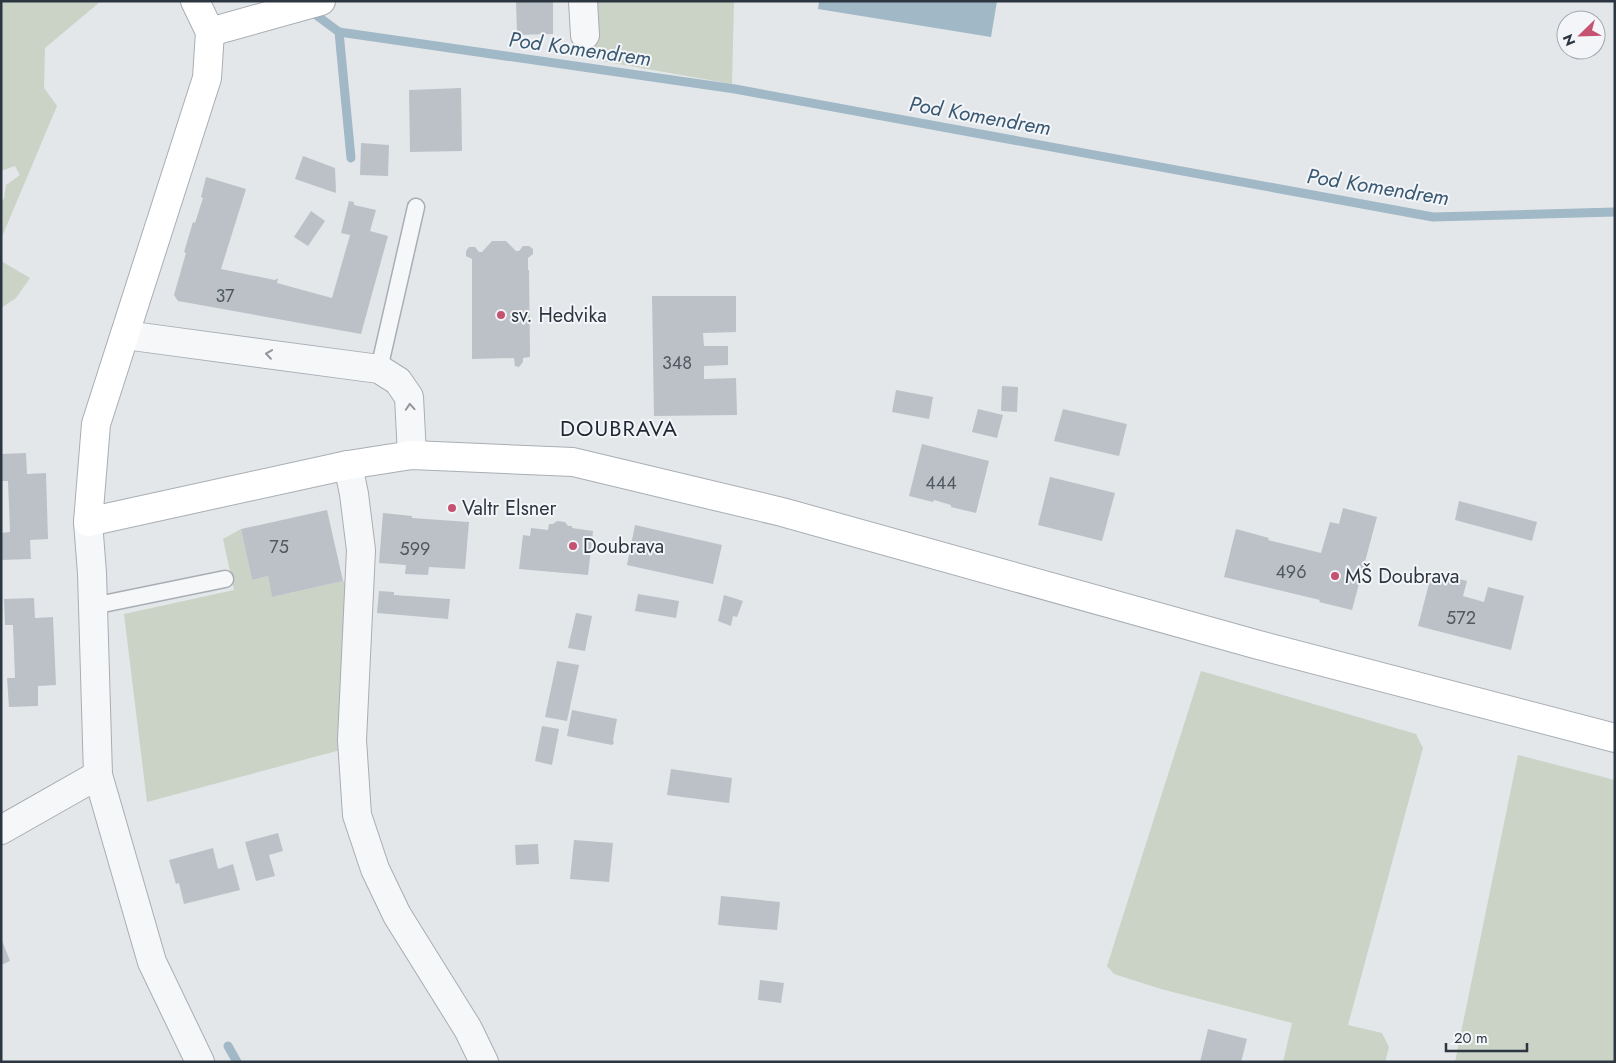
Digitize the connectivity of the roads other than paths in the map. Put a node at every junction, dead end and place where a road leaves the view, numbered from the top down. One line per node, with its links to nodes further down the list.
1 (195, 1): 4 (street)
2 (583, 1): 5 (street)
3 (317, 2): 4 (street)
4 (210, 32): 7 (street)
5 (585, 34)
6 (416, 206): 8 (lane)
7 (125, 335): 8 (street, one-way to 7); 11 (street)
8 (379, 369): 9 (street, one-way to 8)
9 (412, 455): 10 (street); 14 (street)
10 (348, 465): 11 (street); 18 (street)
11 (88, 522): 13 (street)
12 (225, 579): 13 (lane)
13 (93, 606): 15 (street)
14 (1615, 738)
15 (98, 775): 16 (street); 17 (street)
16 (1, 830)
17 (200, 1062)
18 (484, 1062)

